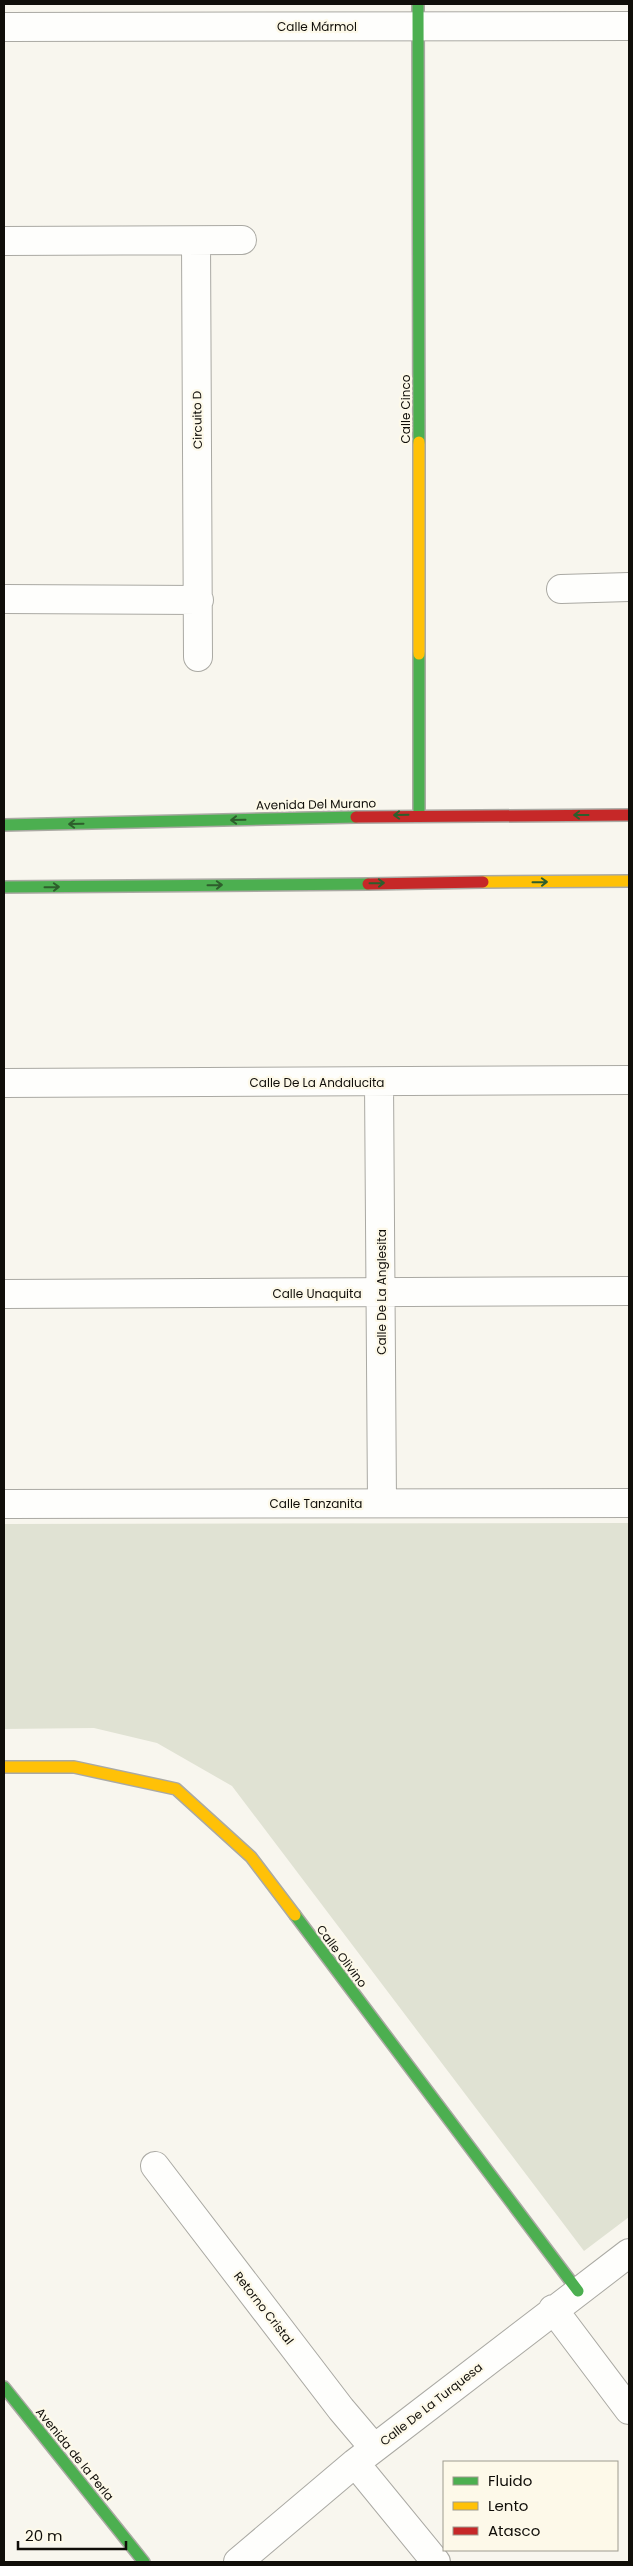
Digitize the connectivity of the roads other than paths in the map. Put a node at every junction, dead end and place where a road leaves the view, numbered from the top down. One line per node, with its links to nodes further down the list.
1 (418, 15): 2 (street, Calle Mármol); 3 (street, Calle Mármol); 12 (street, Calle Cinco)
2 (629, 26)
3 (4, 27)
4 (242, 240): 6 (street)
5 (4, 241): 6 (street)
6 (196, 241): 10 (street, Circuito D)
7 (629, 587): 8 (street)
8 (561, 589)
9 (4, 599): 10 (street)
10 (199, 600): 11 (street, Circuito D)
11 (198, 658)
12 (419, 815): 13 (street, Avenida Del Murano, one-way to 12); 14 (street, Avenida Del Murano, one-way to 14)
13 (629, 815)
14 (4, 825)
15 (629, 881): 16 (street, one-way to 15)
16 (4, 887)
17 (629, 1080): 18 (street, Calle De La Andalucita)
18 (379, 1082): 19 (street, Calle De La Andalucita); 21 (street, Calle De La Anglesita)
19 (4, 1083)
20 (629, 1291): 21 (street, Calle Unaquita)
21 (380, 1293): 22 (street, Calle Unaquita); 23 (street, Calle De La Anglesita)
22 (4, 1294)
23 (382, 1503): 24 (street, Calle Tanzanita); 25 (street, Calle Tanzanita)
24 (629, 1503)
25 (4, 1504)
26 (4, 1766): 29 (street, Calle Olivino)
27 (155, 2166): 33 (street, Retorno Cristal)
28 (629, 2253): 29 (street, Calle De La Turquesa)
29 (578, 2291): 30 (street, Calle De La Turquesa)
30 (553, 2310): 32 (street); 33 (street, Calle De La Turquesa)
31 (4, 2387): 34 (street, Avenida de la Perla)
32 (629, 2410)
33 (365, 2455): 35 (street, Calle De La Turquesa); 36 (street, Retorno Cristal)
34 (144, 2562)
35 (238, 2562)
36 (436, 2562)

